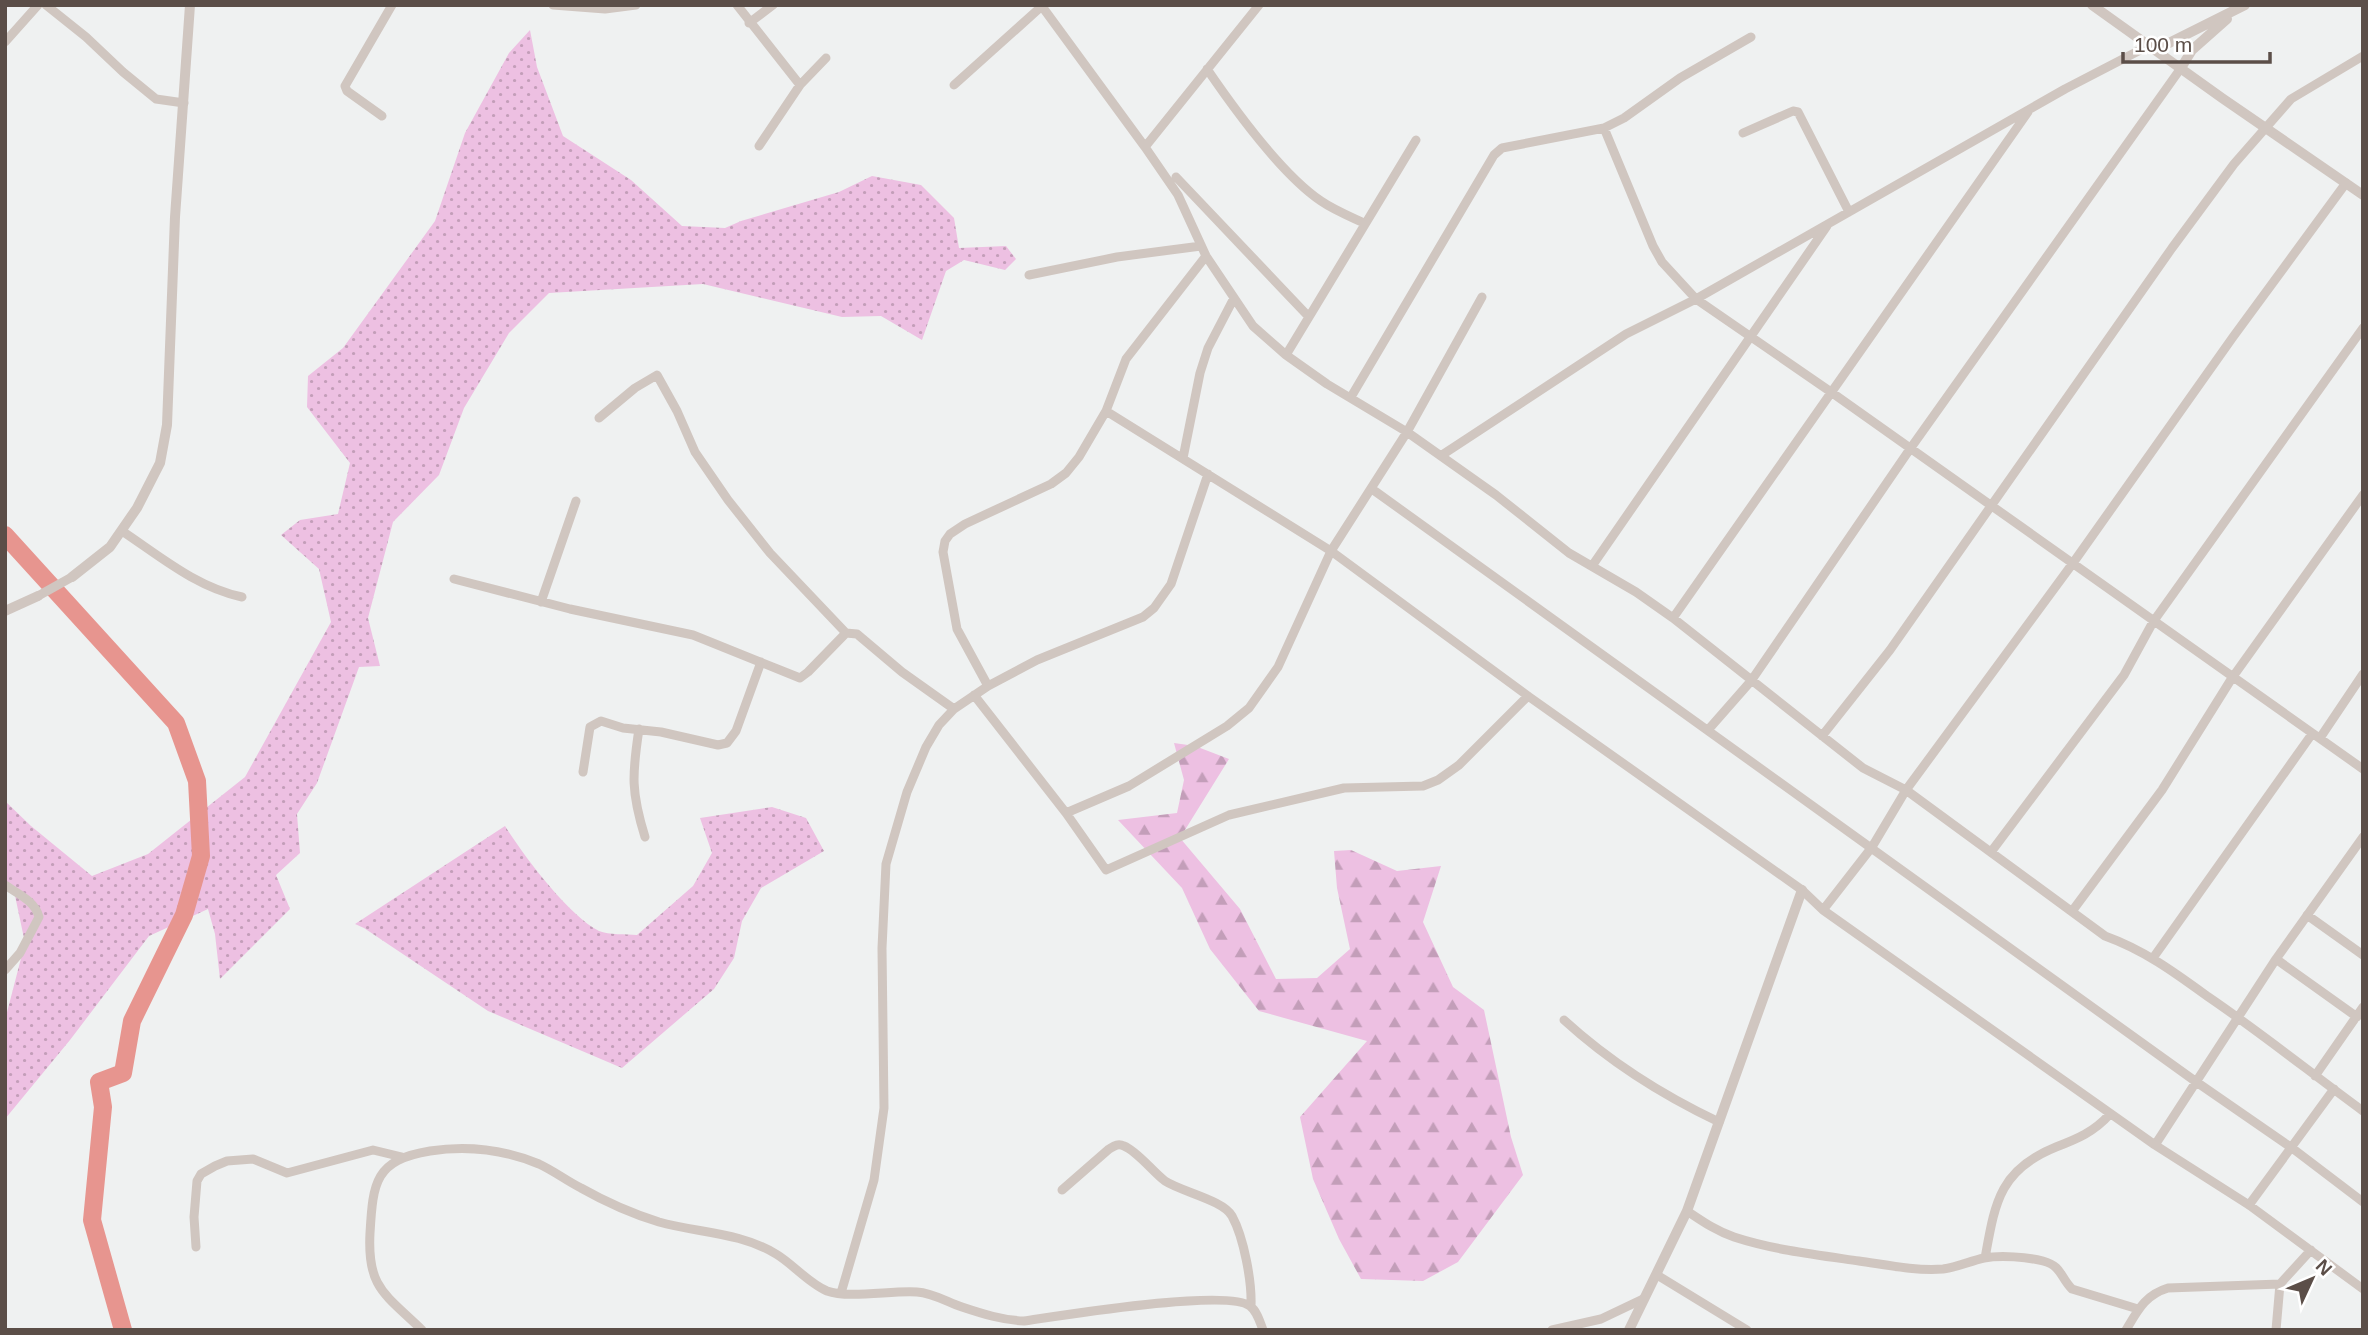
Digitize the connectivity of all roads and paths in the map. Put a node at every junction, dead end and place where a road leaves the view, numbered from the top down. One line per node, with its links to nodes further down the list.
1 (38, 5): 15 (street)
2 (46, 5): 23 (street)
3 (190, 5): 23 (street)
4 (392, 5): 25 (street)
5 (553, 5): 6 (street)
6 (636, 5)
7 (737, 5): 13 (street)
8 (773, 5): 13 (street)
9 (1259, 5): 20 (street)
10 (2092, 5): 16 (street)
11 (1041, 6): 22 (street); 31 (street)
12 (2241, 8): 16 (street); 19 (street)
13 (749, 23): 21 (street)
14 (1751, 37): 27 (street)
15 (5, 42)
16 (2148, 46): 19 (street); 24 (street)
17 (826, 58): 21 (street)
18 (2361, 59): 26 (street)
19 (2181, 68): 26 (street); 53 (street)
20 (1207, 69): 31 (street); 37 (street)
21 (800, 85): 30 (street)
22 (954, 85)
23 (184, 103): 61 (street)
24 (2029, 111): 35 (street); 48 (street)
25 (382, 116)
26 (2264, 127): 33 (street); 60 (street)
27 (1604, 128): 43 (street); 49 (street)
28 (1743, 133): 35 (street)
29 (1416, 140): 37 (street)
30 (758, 146)
31 (1145, 146): 38 (street)
32 (1176, 177): 44 (street)
33 (2346, 183): 34 (street); 63 (street)
34 (2363, 195)
35 (1849, 212): 36 (street)
36 (1830, 222): 43 (street); 46 (street)
37 (1364, 223): 44 (street)
38 (1200, 246): 39 (street); 40 (street)
39 (1206, 256): 42 (street); 50 (street)
40 (1029, 275)
41 (1482, 297): 52 (street)
42 (1234, 298): 47 (street); 55 (street)
43 (1696, 299): 46 (street); 54 (street)
44 (1309, 317): 47 (street)
45 (2363, 328): 72 (street)
46 (1750, 337): 48 (street); 64 (street)
47 (1286, 355): 49 (street)
48 (1831, 392): 53 (street); 71 (street)
49 (1350, 397): 52 (street)
50 (1106, 411): 55 (street); 78 (street)
51 (599, 418): 73 (street)
52 (1407, 432): 54 (street); 57 (street)
53 (1910, 449): 60 (street); 77 (street)
54 (1442, 455): 64 (street)
55 (1183, 458): 56 (street)
56 (1208, 474): 62 (street); 78 (street)
57 (1372, 489): 62 (street); 83 (street)
58 (2363, 495): 76 (street)
59 (576, 501): 69 (street)
60 (1990, 507): 63 (street); 84 (street)
61 (122, 531): 65 (street); 68 (street)
62 (1331, 551): 80 (street); 89 (street)
63 (2073, 564): 72 (street); 88 (street)
64 (1592, 566): 71 (street)
65 (72, 577): 67 (street)
66 (454, 579): 69 (street)
67 (38, 596): 70 (street)
68 (242, 597)
69 (541, 602): 74 (street)
70 (5, 611)
71 (1672, 618): 77 (street)
72 (2153, 622): 76 (street); 93 (street)
73 (846, 633): 74 (street); 81 (street)
74 (761, 662): 82 (street)
75 (2363, 674): 85 (street)
76 (2232, 678): 85 (street); 97 (street)
77 (1751, 681): 83 (street); 84 (street)
78 (988, 685): 79 (street)
79 (974, 695): 81 (street); 89 (street)
80 (1528, 696): 89 (street); 95 (street)
81 (954, 709): 126 (street)
82 (639, 729): 87 (street); 90 (street)
83 (1708, 730): 92 (street)
84 (1822, 736): 88 (street)
85 (2316, 736): 86 (street); 100 (street)
86 (2363, 769)
87 (583, 772)
88 (1906, 790): 92 (street); 93 (street)
89 (1066, 813)
90 (645, 837)
91 (2363, 837): 98 (street)
92 (1872, 848): 96 (street); 108 (street)
93 (1991, 852): 97 (street)
94 (5, 885): 102 (street)
95 (1802, 890): 96 (street); 112 (street)
96 (1823, 910): 111 (street)
97 (2073, 910): 100 (street)
98 (2307, 915): 99 (street); 101 (street)
99 (2363, 955)
100 (2153, 958): 104 (street)
101 (2276, 959): 104 (street); 105 (street)
102 (5, 970)
103 (2363, 1007): 105 (street)
104 (2238, 1017): 107 (street); 108 (street)
105 (2357, 1017): 107 (street)
106 (1563, 1020): 112 (street)
107 (2315, 1076): 109 (street)
108 (2195, 1081): 113 (street); 114 (street)
109 (2334, 1089): 110 (street); 114 (street)
110 (2363, 1111)
111 (2110, 1114): 113 (street); 122 (street)
112 (1719, 1122): 119 (street)
113 (2155, 1145): 118 (street)
114 (2292, 1148): 117 (street); 118 (street)
115 (402, 1157): 120 (street); 126 (street); 130 (street)
116 (1062, 1191): 128 (street)
117 (2363, 1202)
118 (2249, 1206): 121 (street)
119 (1687, 1212): 122 (street); 123 (street)
120 (196, 1247)
121 (2311, 1250): 124 (street); 125 (street)
122 (1985, 1258): 129 (street)
123 (1657, 1275): 127 (street); 134 (street)
124 (2280, 1284): 129 (street); 136 (street)
125 (2363, 1289)
126 (841, 1293): 128 (street)
127 (1643, 1299): 132 (street); 133 (street)
128 (1251, 1306): 131 (street)
129 (2138, 1309): 135 (street)
130 (422, 1330)
131 (1263, 1330)
132 (1552, 1330)
133 (1629, 1330)
134 (1747, 1330)
135 (2126, 1330)
136 (2276, 1330)

